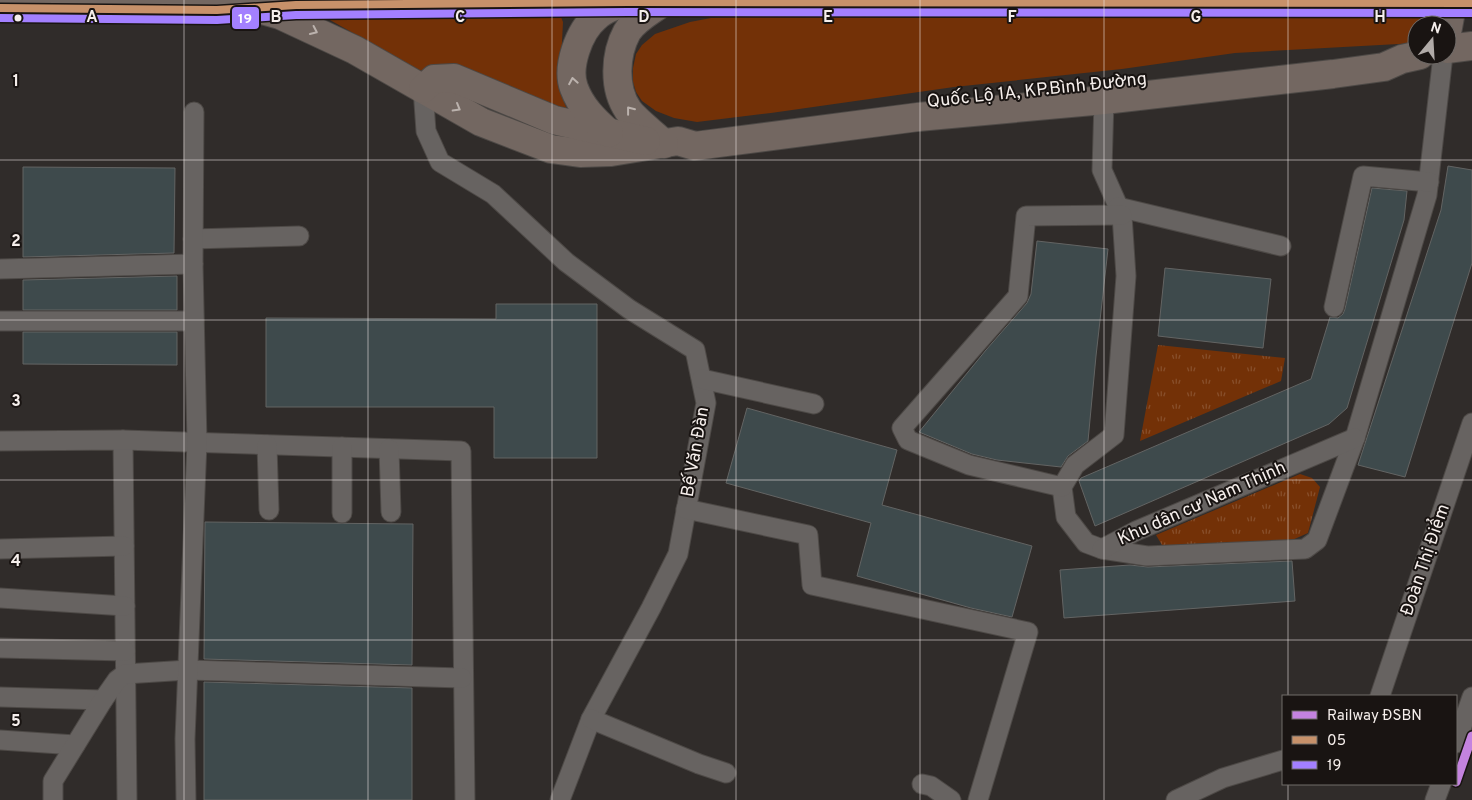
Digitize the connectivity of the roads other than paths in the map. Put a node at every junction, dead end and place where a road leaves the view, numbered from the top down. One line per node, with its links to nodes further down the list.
1 (227, 0): 6 (highway)
2 (1453, 0): 7 (highway)
3 (642, 2): 4 (highway, bridge); 6 (highway); 16 (highway, one-way to 3); 17 (highway, one-way to 3)
4 (1472, 3)
5 (0, 8): 6 (highway)
6 (252, 8): 13 (highway, one-way to 13)
7 (1450, 15)
8 (1472, 46): 9 (highway)
9 (1457, 48)
10 (1407, 57): 17 (highway, Quốc Lộ 1A, KP.Bình Đường)
11 (1407, 58): 14 (highway)
12 (1442, 65): 18 (street, Khu dân cư Nam Thịnh)
13 (423, 89): 16 (highway); 17 (highway, one-way to 17); 28 (street, Bế Văn Đàn)
14 (1104, 100): 17 (highway); 19 (street)
15 (194, 112): 21 (street)
16 (610, 134): 17 (highway)
17 (671, 143)
18 (1428, 182): 25 (street); 31 (street, Khu dân cư Nam Thịnh)
19 (1120, 211): 22 (street); 38 (street); 38 (street)
20 (299, 236): 21 (street)
21 (193, 239): 23 (street)
22 (1281, 246)
23 (193, 264): 24 (street); 27 (street)
24 (0, 269)
25 (1334, 307)
26 (0, 321): 27 (street)
27 (194, 321): 34 (street)
28 (702, 379): 29 (street); 39 (street, Bế Văn Đàn)
29 (814, 404)
30 (1472, 423): 53 (street, Đoàn Thị Điểm)
31 (1355, 438): 45 (street, Khu dân cư Nam Thịnh); 45 (street, Khu dân cư Nam Thịnh)
32 (123, 440): 33 (street); 34 (street); 43 (street)
33 (0, 441)
34 (197, 442): 35 (street); 50 (street)
35 (267, 445): 36 (street); 40 (street)
36 (342, 447): 37 (street); 42 (street)
37 (389, 449): 41 (street); 52 (street)
38 (1062, 488): 45 (street)
39 (686, 509): 57 (street, Bế Văn Đàn); 71 (street)
40 (269, 510)
41 (390, 512)
42 (342, 514)
43 (124, 546): 44 (street); 47 (street)
44 (0, 549)
45 (1102, 549)
46 (0, 598): 47 (street)
47 (125, 606): 49 (street)
48 (0, 648): 49 (street)
49 (125, 651): 51 (street)
50 (188, 670): 51 (street); 52 (street); 67 (street)
51 (125, 674): 56 (street); 66 (street)
52 (462, 678): 68 (street)
53 (1380, 695)
54 (0, 696): 56 (street)
55 (1472, 697): 58 (street)
56 (103, 700): 60 (street)
57 (592, 719): 62 (street); 69 (street, Bế Văn Đàn)
58 (1457, 739)
59 (0, 740): 60 (street)
60 (75, 745): 65 (street)
61 (1282, 760): 72 (street)
62 (726, 773)
63 (922, 784): 70 (street)
64 (1441, 785): 73 (street)
65 (53, 800)
66 (127, 800)
67 (186, 800)
68 (465, 800)
69 (560, 800)
70 (951, 800)
71 (978, 800)
72 (1176, 800)
73 (1435, 800)

